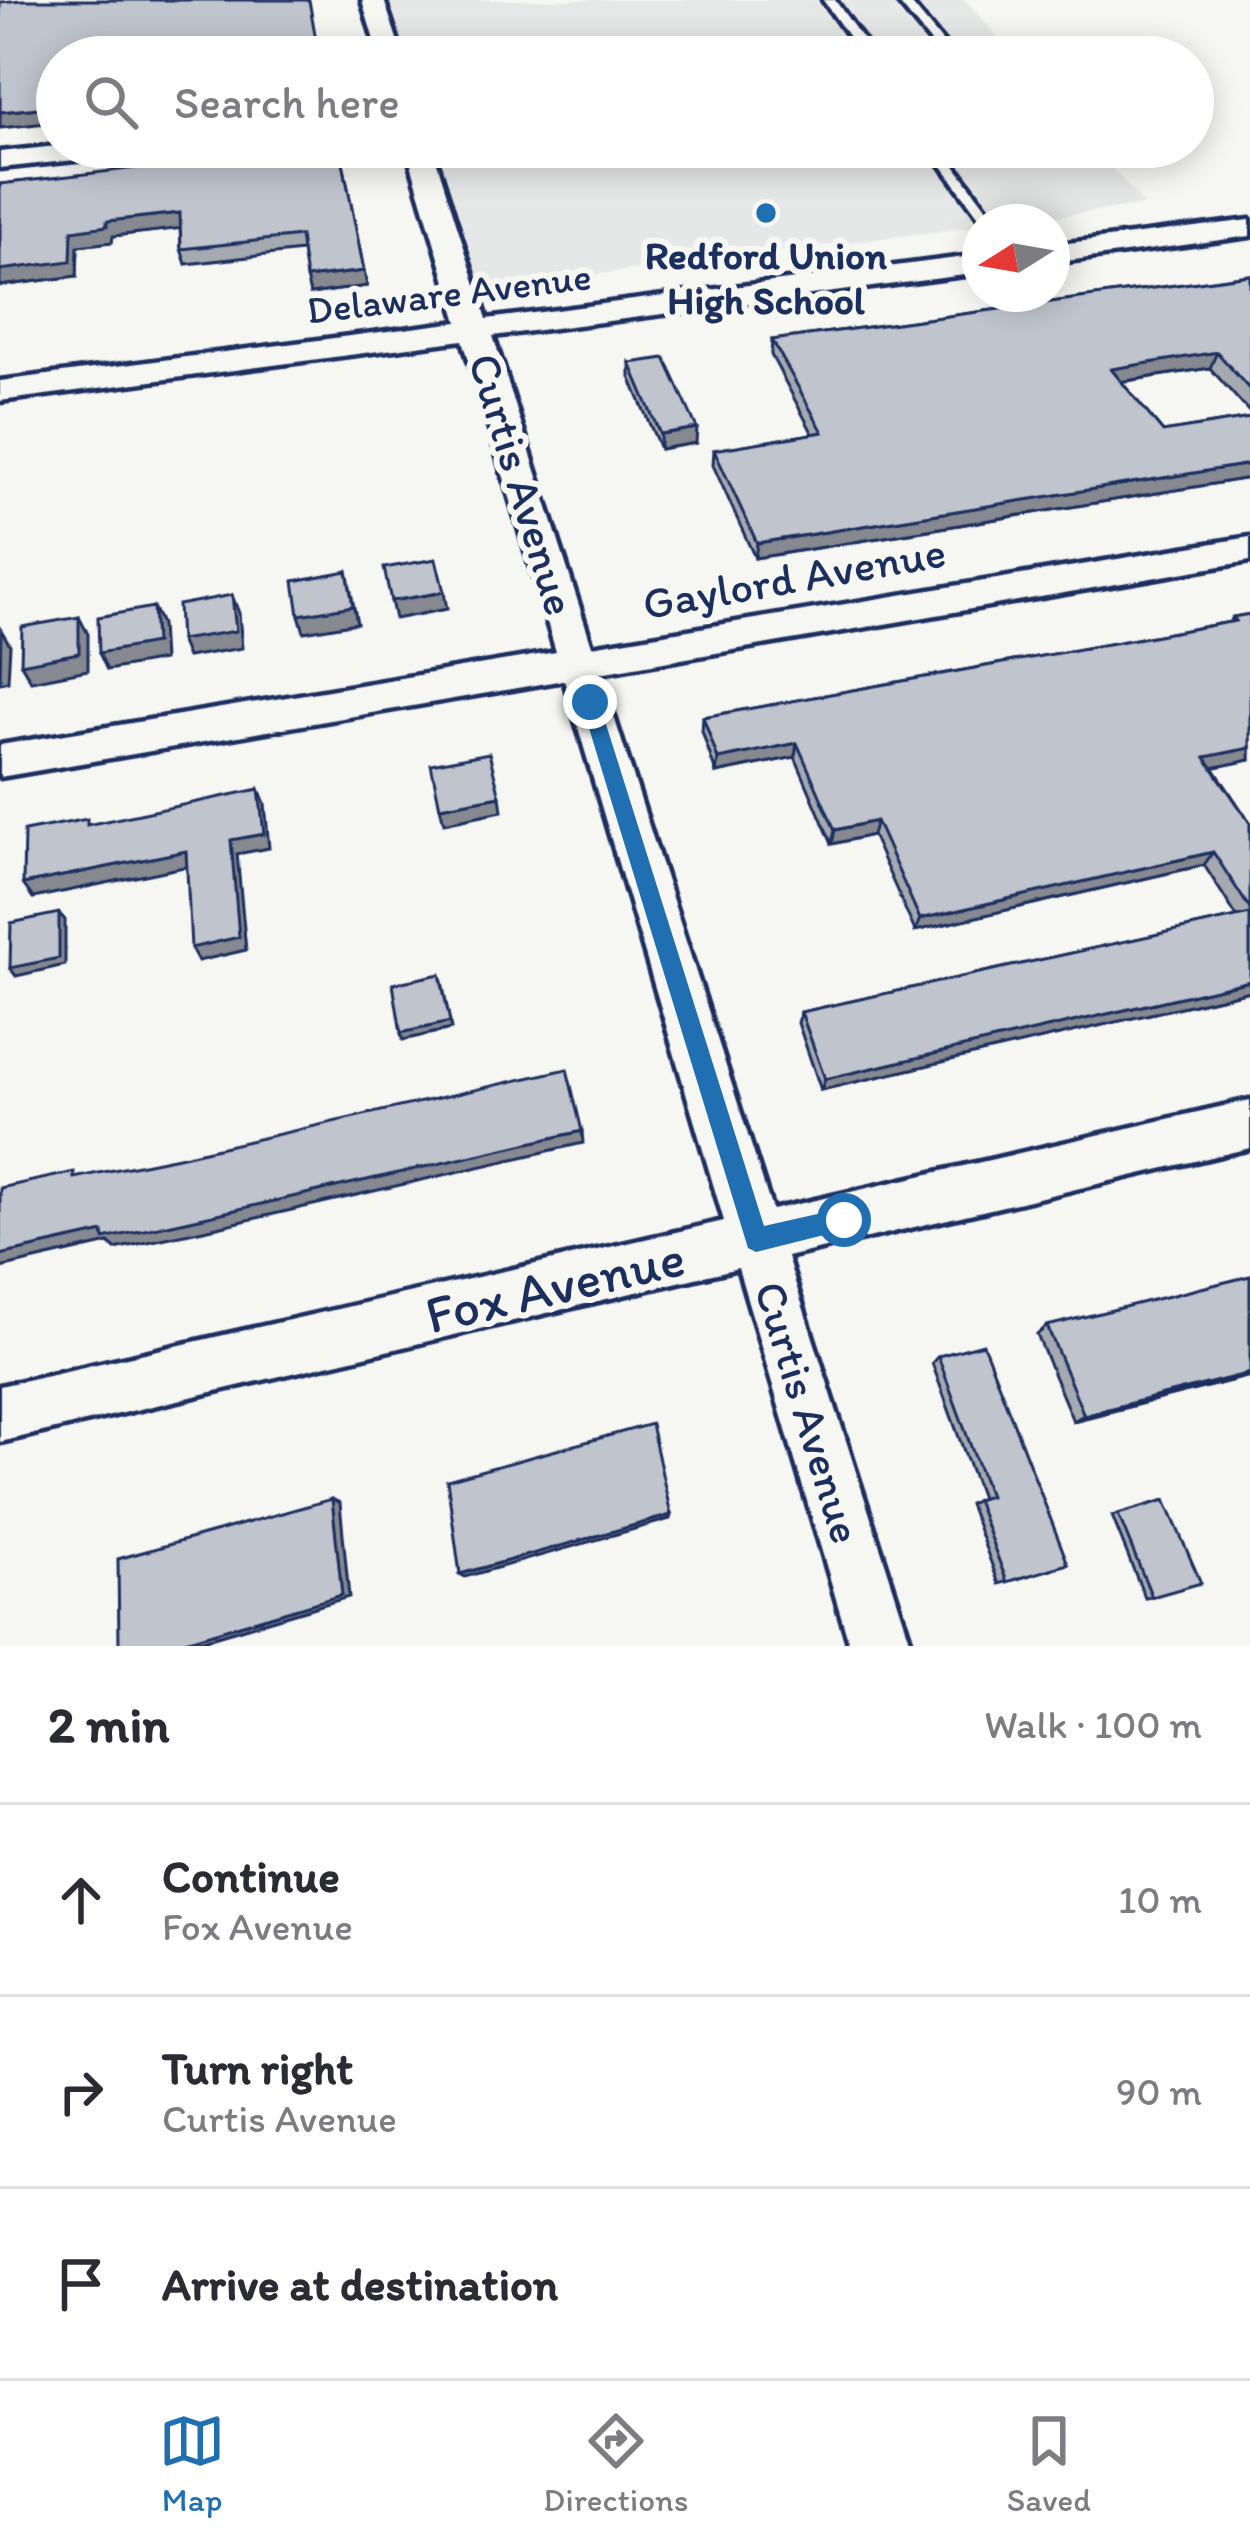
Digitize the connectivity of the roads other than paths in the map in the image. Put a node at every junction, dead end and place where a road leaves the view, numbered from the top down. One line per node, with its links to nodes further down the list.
1 (373, 0): 4 (street)
2 (829, 0): 5 (lane)
3 (902, 0): 6 (lane)
4 (384, 36)
5 (854, 36)
6 (932, 36)
7 (36, 156): 8 (street)
8 (0, 160)
9 (426, 168): 15 (street, Curtis Avenue)
10 (950, 168): 11 (lane)
11 (977, 204)
12 (1250, 228): 13 (street)
13 (1070, 252)
14 (962, 266): 15 (street, Delaware Avenue)
15 (476, 329): 16 (street, Delaware Avenue); 18 (street, Curtis Avenue)
16 (0, 391)
17 (1250, 549): 18 (street, Gaylord Avenue)
18 (578, 663): 19 (street, Gaylord Avenue); 21 (street, Curtis Avenue)
19 (0, 761)
20 (1250, 1124): 21 (street, Fox Avenue)
21 (756, 1240): 22 (street, Fox Avenue); 23 (street, Curtis Avenue)
22 (0, 1414)
23 (881, 1646)

